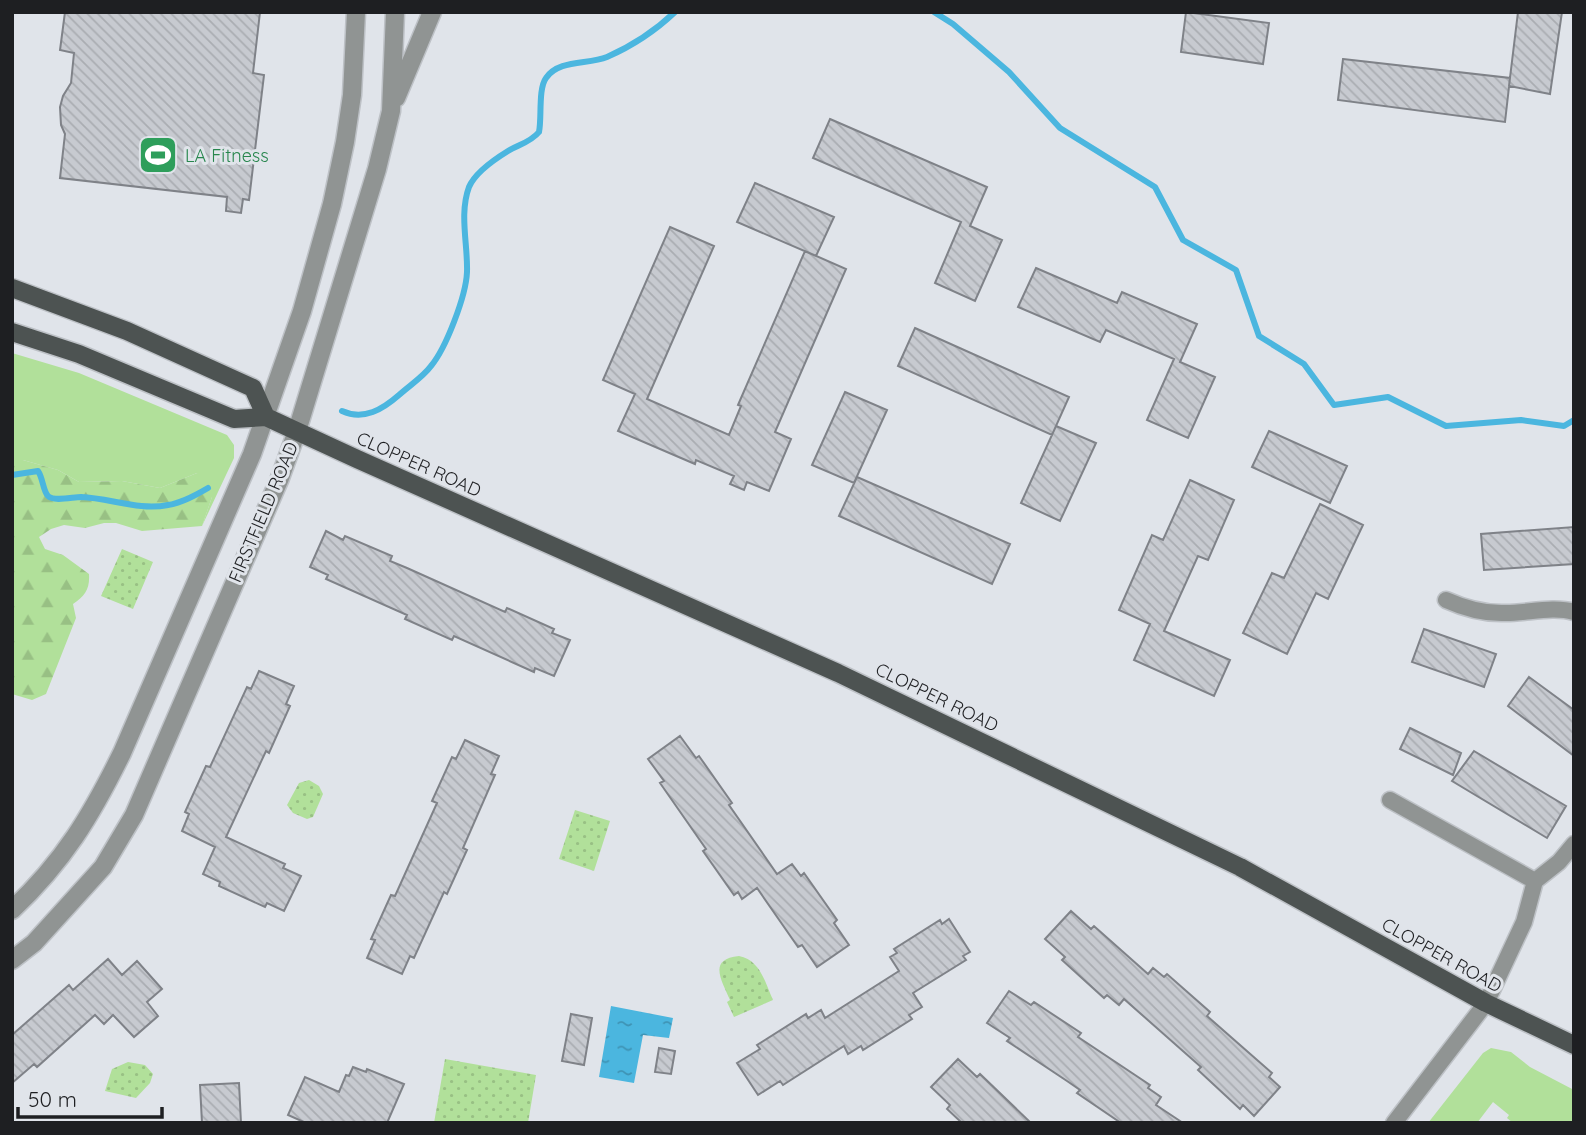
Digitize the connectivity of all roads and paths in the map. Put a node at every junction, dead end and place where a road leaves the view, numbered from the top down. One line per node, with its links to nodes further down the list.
1 (356, 12): 7 (street, FIRSTFIELD ROAD)
2 (395, 12): 4 (street, FIRSTFIELD ROAD)
3 (432, 12): 4 (street)
4 (391, 111): 8 (street, FIRSTFIELD ROAD)
5 (12, 288): 7 (main road)
6 (12, 332): 7 (main road, CLOPPER ROAD)
7 (266, 417): 8 (main road, CLOPPER ROAD); 14 (street, FIRSTFIELD ROAD)
8 (297, 431): 15 (street, FIRSTFIELD ROAD); 16 (main road, CLOPPER ROAD)
9 (1446, 600): 10 (street)
10 (1574, 612)
11 (1390, 800): 13 (street)
12 (1574, 844): 13 (street)
13 (1535, 881): 16 (street)
14 (12, 910)
15 (12, 960)
16 (1486, 1003): 17 (main road, CLOPPER ROAD); 18 (street)
17 (1574, 1045)
18 (1394, 1123)

